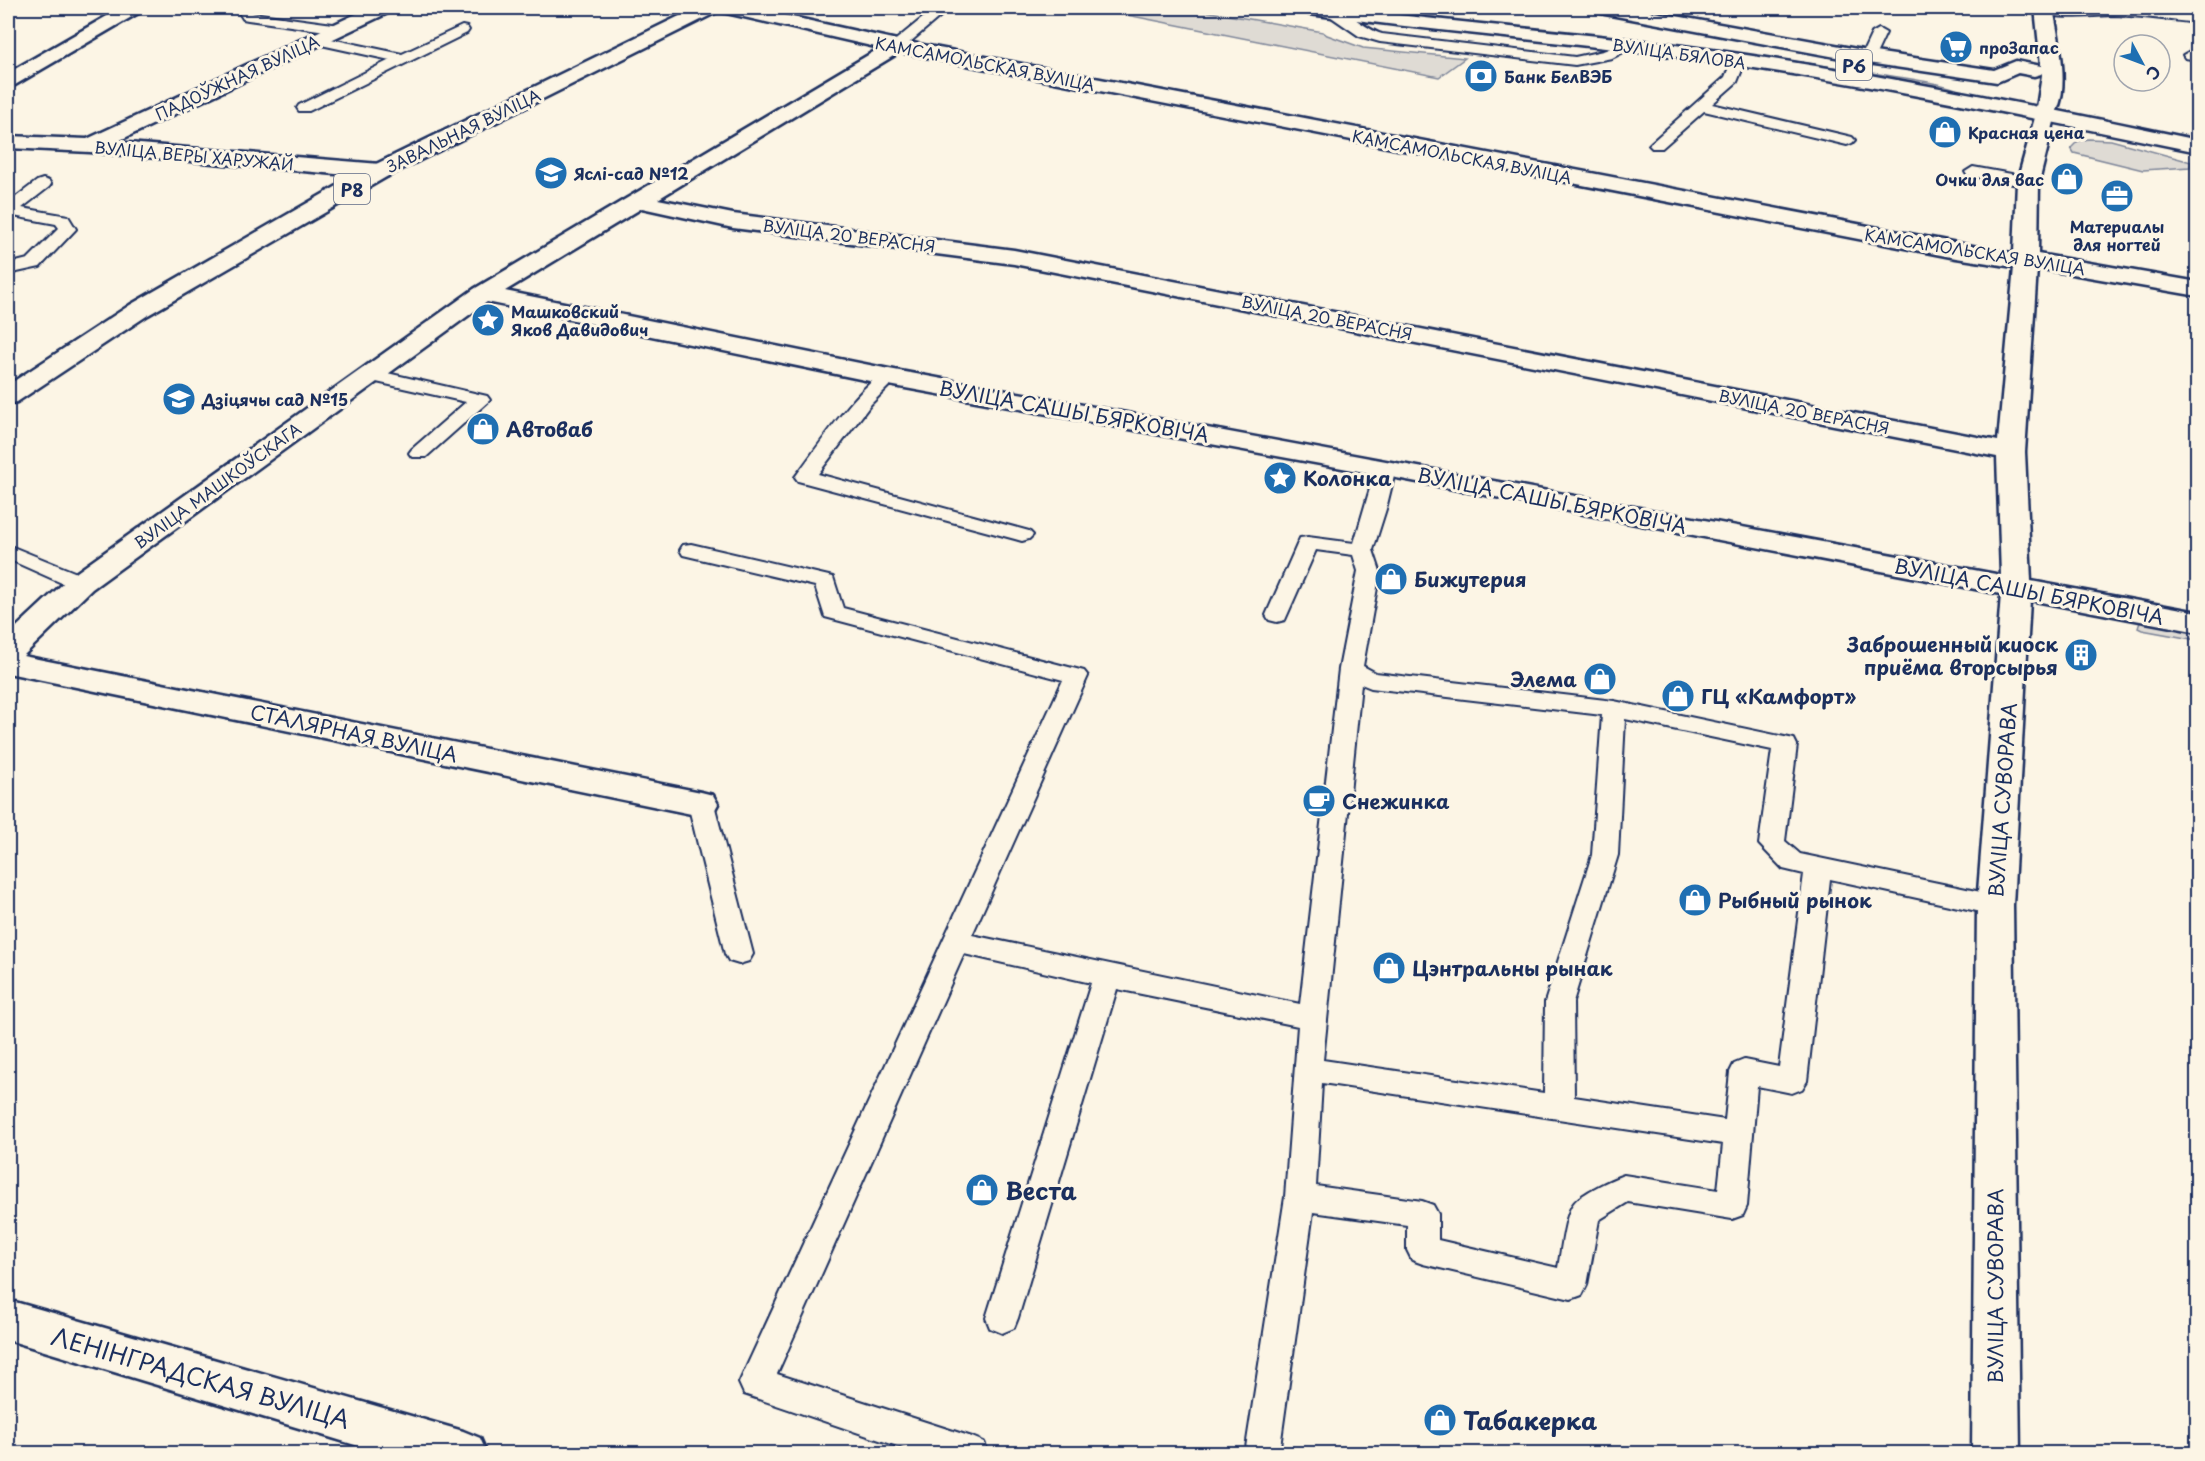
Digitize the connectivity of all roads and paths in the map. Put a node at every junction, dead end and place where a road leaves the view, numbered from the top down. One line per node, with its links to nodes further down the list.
1 (134, 8): 21 (street)
2 (243, 8): 12 (lane)
3 (383, 8): 12 (street, ПАДОЎЖНАЯ ВУЛІЦА)
4 (710, 8): 31 (street, ЗАВАЛЬНАЯ ВУЛІЦА / Р8)
5 (729, 8): 16 (street, КАМСАМОЛЬСКАЯ ВУЛІЦА)
6 (944, 8): 16 (lane)
7 (1309, 8): 18 (street, ВУЛІЦА БЯЛОВА / Р6)
8 (1410, 8): 19 (street, ВУЛІЦА БЯЛОВА / Р6)
9 (1605, 8): 19 (street)
10 (2042, 8): 11 (lane); 24 (street, ВУЛІЦА СУВОРАВА)
11 (2198, 20)
12 (340, 29): 15 (street, ПАДОЎЖНАЯ ВУЛІЦА)
13 (462, 30): 17 (lane)
14 (1879, 33): 19 (lane)
15 (317, 39): 17 (lane); 29 (street, ПАДОЎЖНАЯ ВУЛІЦА)
16 (897, 46): 35 (street, ВУЛІЦА МАШКОЎСКАГА); 37 (street, КАМСАМОЛЬСКАЯ ВУЛІЦА)
17 (404, 59): 23 (lane)
18 (1739, 60): 22 (lane); 24 (street, ВУЛІЦА БЯЛОВА / Р6)
19 (1866, 62): 20 (street); 24 (street, ВУЛІЦА БЯЛОВА / Р6)
20 (2034, 70)
21 (10, 77)
22 (1701, 106): 26 (lane); 28 (lane)
23 (304, 108)
24 (2048, 108): 25 (street, Р6); 30 (street, Р6); 33 (street, ВУЛІЦА СУВОРАВА)
25 (2198, 132)
26 (1847, 140)
27 (8, 142): 29 (street, ВУЛІЦА ВЕРЫ ХАРУЖАЙ)
28 (1657, 145)
29 (90, 146): 31 (street, ВУЛІЦА ВЕРЫ ХАРУЖАЙ)
30 (2198, 146)
31 (380, 171): 43 (street, ЗАВАЛЬНАЯ ВУЛІЦА / Р8)
32 (1974, 172): 33 (lane)
33 (2028, 182): 37 (street, ВУЛІЦА СУВОРАВА)
34 (43, 184): 36 (lane)
35 (641, 201): 40 (street, ВУЛІЦА МАШКОЎСКАГА); 44 (street, ВУЛІЦА 20 ВЕРАСНЯ)
36 (8, 210): 38 (lane)
37 (2026, 261): 39 (street, КАМСАМОЛЬСКАЯ ВУЛІЦА); 44 (street, ВУЛІЦА СУВОРАВА)
38 (8, 269)
39 (2198, 289)
40 (483, 294): 41 (street, ВУЛІЦА МАШКОЎСКАГА); 42 (street, ВУЛІЦА САШЫ БЯРКОВІЧА)
41 (370, 375): 45 (lane); 51 (street, ВУЛІЦА МАШКОЎСКАГА)
42 (889, 377): 46 (street, ВУЛІЦА САШЫ БЯРКОВІЧА); 47 (lane)
43 (8, 396)
44 (2011, 452): 52 (street, ВУЛІЦА СУВОРАВА)
45 (419, 453)
46 (1386, 468): 49 (lane); 52 (street, ВУЛІЦА САШЫ БЯРКОВІЧА)
47 (1022, 535)
48 (691, 550): 62 (lane)
49 (1362, 550): 53 (lane); 57 (lane)
50 (8, 552): 51 (lane)
51 (81, 583): 55 (street, ВУЛІЦА МАШКОЎСКАГА)
52 (2016, 588): 54 (street, ВУЛІЦА САШЫ БЯРКОВІЧА); 61 (street, ВУЛІЦА СУВОРАВА)
53 (1276, 615)
54 (2198, 622)
55 (8, 653)
56 (8, 663): 59 (street, СТАЛЯРНАЯ ВУЛІЦА)
57 (1352, 669): 58 (lane); 65 (lane)
58 (1614, 709): 60 (lane); 67 (lane)
59 (701, 804): 63 (lane)
60 (1818, 868): 61 (lane); 68 (lane)
61 (1995, 905): 75 (street, ВУЛІЦА СУВОРАВА)
62 (956, 942): 64 (lane); 73 (lane)
63 (739, 954)
64 (1107, 976): 65 (lane); 70 (lane)
65 (1313, 1018): 66 (lane)
66 (1308, 1069): 67 (lane); 69 (lane)
67 (1559, 1107): 68 (lane)
68 (1737, 1134): 69 (lane)
69 (1300, 1197): 74 (lane)
70 (1002, 1318)
71 (8, 1320): 72 (street, ЛЕНІНГРАДСКАЯ ВУЛІЦА)
72 (463, 1454)
73 (972, 1454)
74 (1262, 1454)
75 (1996, 1454)

